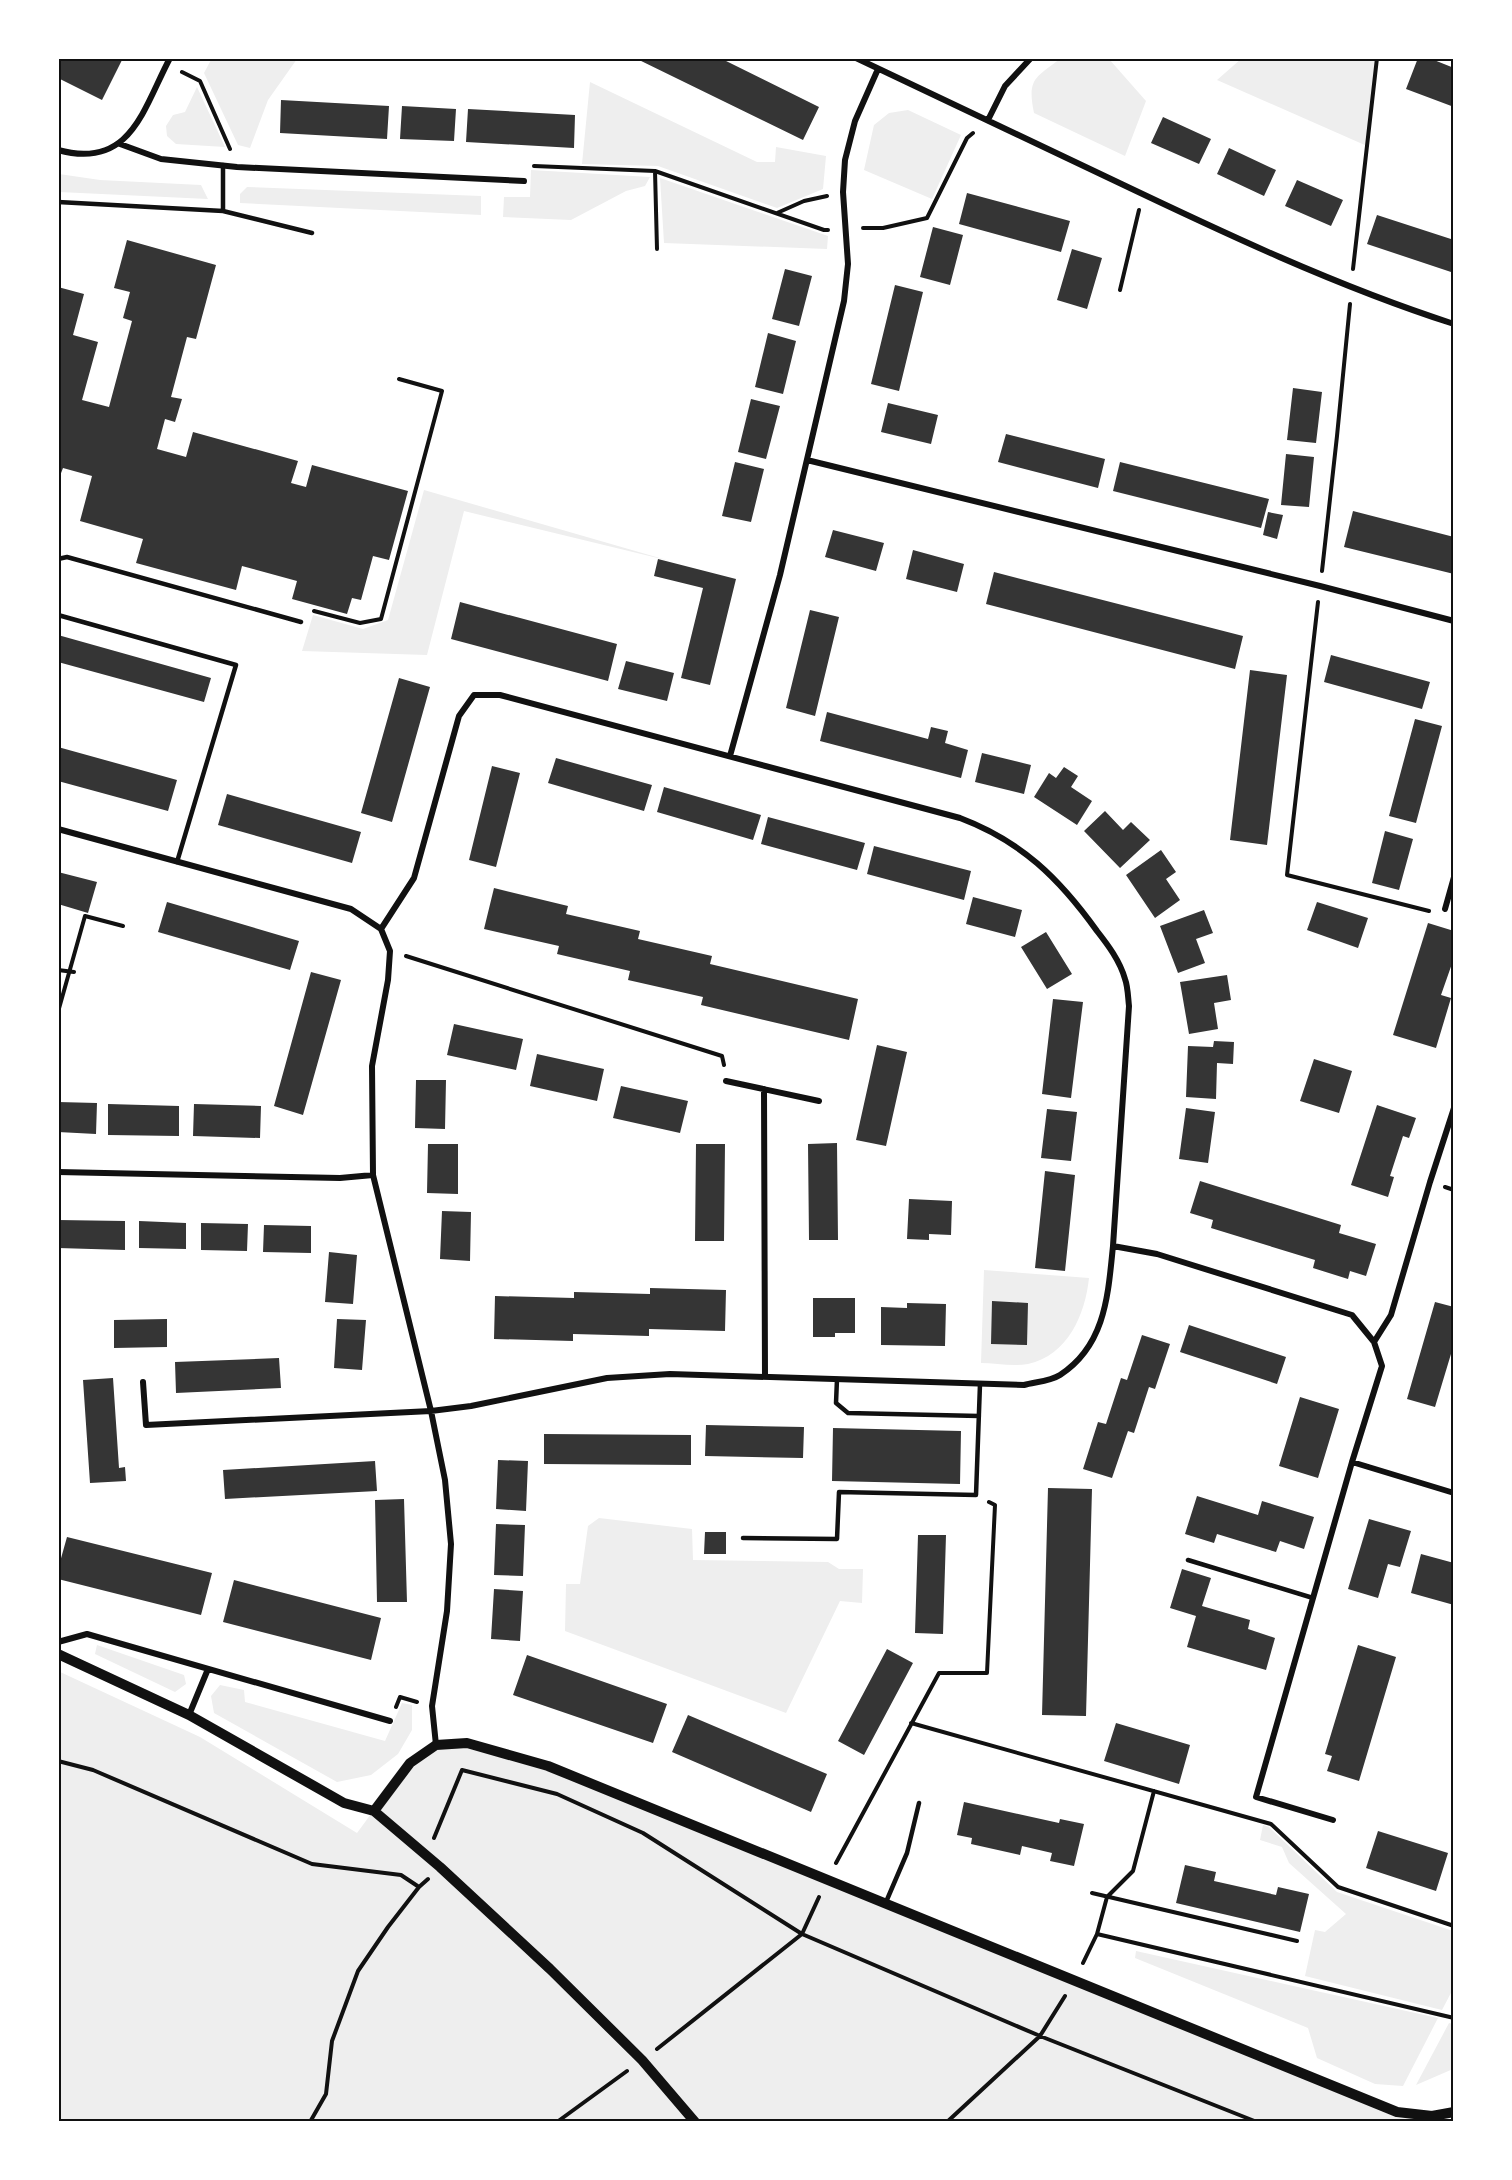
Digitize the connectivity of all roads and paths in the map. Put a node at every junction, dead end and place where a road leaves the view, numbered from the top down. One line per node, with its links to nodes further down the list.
1 (856, 58): 5 (street)
2 (1031, 58): 6 (street)
3 (1377, 58): 22 (path)
4 (169, 61): 8 (street); 11 (path)
5 (878, 69): 6 (street); 14 (street)
6 (988, 120): 15 (street)
7 (967, 138): 19 (path)
8 (120, 144): 9 (street); 10 (street)
9 (58, 150)
10 (223, 165): 11 (street); 17 (lane)
11 (237, 167): 13 (street)
12 (655, 171): 13 (path); 18 (path); 21 (path)
13 (524, 181)
14 (843, 192): 18 (path); 19 (street)
15 (1143, 194): 22 (street); 23 (path)
16 (58, 202): 17 (lane)
17 (223, 211): 20 (lane)
18 (777, 213): 19 (path)
19 (846, 228): 26 (street)
20 (312, 234)
21 (657, 249)
22 (1351, 287): 24 (street); 28 (path)
23 (1120, 290)
24 (1454, 324)
25 (399, 379): 31 (path)
26 (807, 460): 28 (street); 32 (street)
27 (58, 559): 31 (lane)
28 (1320, 586): 30 (street); 37 (path)
29 (58, 615): 34 (lane)
30 (1454, 621)
31 (301, 622)
32 (730, 756): 39 (street); 50 (street)
33 (58, 829): 34 (street)
34 (177, 862): 39 (street)
35 (1453, 879): 36 (street)
36 (1445, 909)
37 (1432, 911)
38 (123, 926): 42 (path)
39 (381, 929): 40 (street)
40 (390, 951): 44 (path); 49 (street)
41 (58, 969): 42 (path)
42 (72, 971): 43 (path)
43 (58, 1012)
44 (726, 1081): 45 (street)
45 (764, 1089): 46 (street); 52 (street)
46 (819, 1101)
47 (1454, 1108): 51 (street)
48 (58, 1172): 49 (street)
49 (374, 1175): 56 (street)
50 (1113, 1246): 51 (street); 55 (street)
51 (1374, 1342): 58 (street)
52 (765, 1377): 53 (street); 56 (street)
53 (837, 1379): 55 (street); 57 (lane)
54 (143, 1382): 56 (street)
55 (980, 1384): 57 (lane)
56 (431, 1411): 67 (street)
57 (979, 1416): 60 (lane)
58 (1352, 1462): 59 (street); 63 (street)
59 (1454, 1493)
60 (976, 1495): 61 (lane); 70 (path)
61 (743, 1538)
62 (1188, 1560): 63 (lane)
63 (1313, 1598): 76 (street)
64 (58, 1642): 66 (street)
65 (58, 1654): 68 (street)
66 (208, 1669): 68 (street); 69 (street)
67 (432, 1706): 69 (path); 71 (street)
68 (189, 1715): 75 (street)
69 (390, 1721)
70 (911, 1723): 73 (path); 78 (path)
71 (436, 1745): 75 (street); 78 (street)
72 (58, 1761): 79 (path)
73 (1154, 1791): 81 (path); 83 (path)
74 (919, 1803): 82 (lane)
75 (374, 1812): 77 (street)
76 (1333, 1820)
77 (440, 1867): 79 (path); 84 (path); 90 (street)
78 (827, 1880): 82 (street); 84 (path)
79 (419, 1887): 92 (path)
80 (1092, 1893): 81 (path)
81 (1107, 1897): 85 (path); 86 (path)
82 (885, 1904): 87 (street)
83 (1454, 1926)
84 (802, 1934): 89 (path); 90 (path)
85 (1096, 1934): 87 (path); 88 (path)
86 (1298, 1941)
87 (1075, 1981): 89 (path); 91 (street)
88 (1454, 2018)
89 (1040, 2036): 95 (path); 96 (path)
90 (642, 2060): 93 (path); 94 (street)
91 (1454, 2112)
92 (310, 2121)
93 (557, 2121)
94 (695, 2121)
95 (947, 2121)
96 (1257, 2121)

